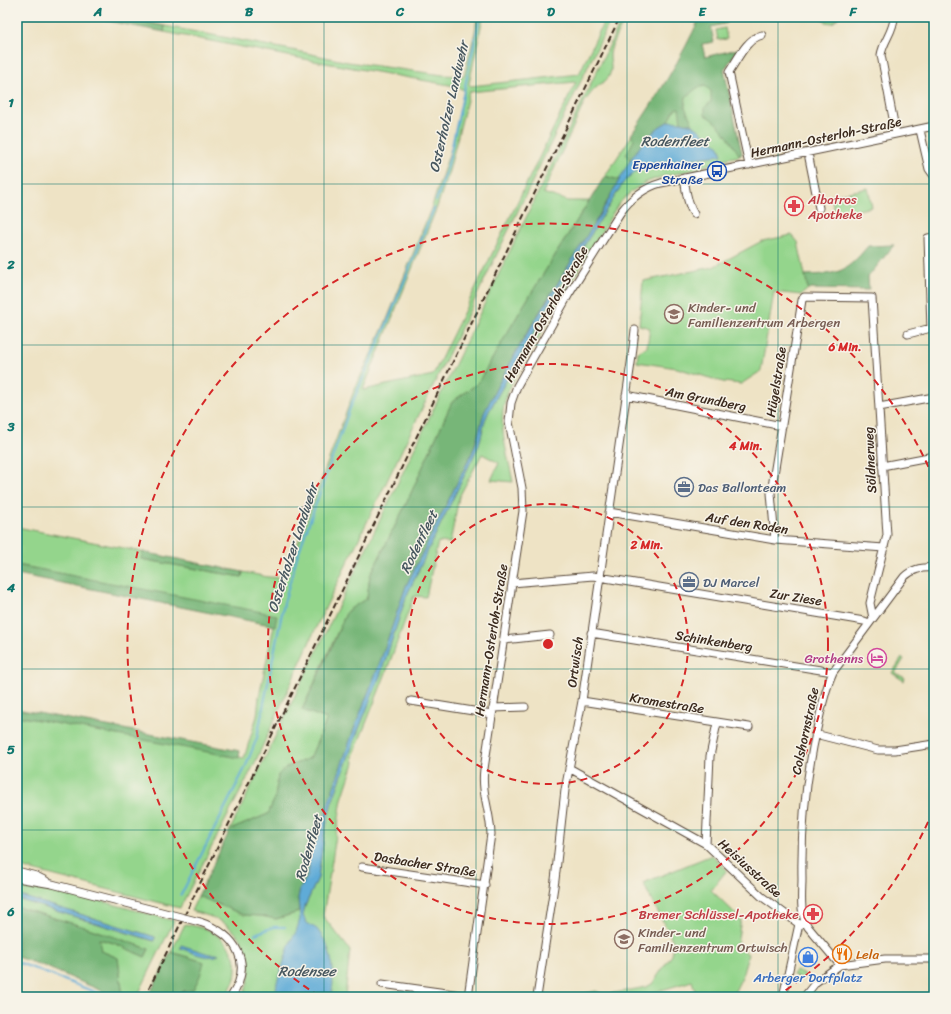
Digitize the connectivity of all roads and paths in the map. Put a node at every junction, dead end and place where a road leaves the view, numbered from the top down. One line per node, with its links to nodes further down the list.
1 (894, 17): 5 (street)
2 (762, 35): 7 (street)
3 (934, 126): 4 (street, Hermann-Osterloh-Straße)
4 (920, 130): 5 (street, Hermann-Osterloh-Straße); 8 (street)
5 (896, 134): 6 (street, Hermann-Osterloh-Straße)
6 (808, 153): 7 (street, Hermann-Osterloh-Straße); 10 (street)
7 (749, 165): 9 (street, Hermann-Osterloh-Straße)
8 (934, 176)
9 (684, 178): 11 (street); 28 (street, Hermann-Osterloh-Straße)
10 (819, 208)
11 (694, 214)
12 (931, 238): 14 (street)
13 (872, 298): 19 (street, Söldnerweg); 20 (street, Hügelstraße)
14 (932, 327): 16 (street)
15 (635, 330): 17 (street, Ortwisch)
16 (908, 334)
17 (626, 395): 20 (street, Am Grundberg); 23 (street, Ortwisch)
18 (934, 397): 19 (street)
19 (879, 407): 22 (street, Söldnerweg)
20 (782, 426): 24 (street, Hügelstraße)
21 (934, 456): 22 (street)
22 (882, 466): 25 (street, Söldnerweg)
23 (609, 512): 24 (street, Auf den Roden); 27 (street, Ortwisch)
24 (775, 540): 25 (street, Auf den Roden)
25 (884, 548): 29 (street, Söldnerweg)
26 (934, 567): 29 (street, Colshornstraße)
27 (599, 577): 28 (street, Zur Ziese); 29 (street, Zur Ziese); 30 (street, Ortwisch)
28 (512, 583): 32 (street, Hermann-Osterloh-Straße)
29 (871, 621): 33 (street, Colshornstraße)
30 (591, 633): 33 (street, Schinkenberg); 35 (street, Ortwisch)
31 (550, 635): 32 (street)
32 (504, 640): 37 (street, Hermann-Osterloh-Straße)
33 (833, 672): 40 (street, Colshornstraße)
34 (411, 701): 37 (street)
35 (582, 701): 38 (street, Kromestraße); 42 (street, Ortwisch)
36 (525, 707): 37 (street)
37 (493, 711): 48 (street, Hermann-Osterloh-Straße)
38 (717, 723): 39 (street, Kromestraße); 43 (street)
39 (748, 727)
40 (816, 734): 41 (street); 49 (street, Colshornstraße)
41 (934, 744)
42 (569, 768): 43 (street, Heisiusstraße); 55 (street, Ortwisch)
43 (706, 844): 49 (street, Heisiusstraße)
44 (362, 867): 48 (street, Dasbacher Straße)
45 (17, 871): 47 (street)
46 (17, 878): 47 (street)
47 (52, 884): 53 (street, bridge)
48 (485, 885): 54 (street, Hermann-Osterloh-Straße)
49 (802, 923): 51 (street, Heisiusstraße); 56 (street, Colshornstraße)
50 (934, 958): 51 (street)
51 (840, 965): 57 (street)
52 (382, 984): 54 (street)
53 (231, 997)
54 (468, 997)
55 (537, 997)
56 (783, 997)
57 (804, 997)

